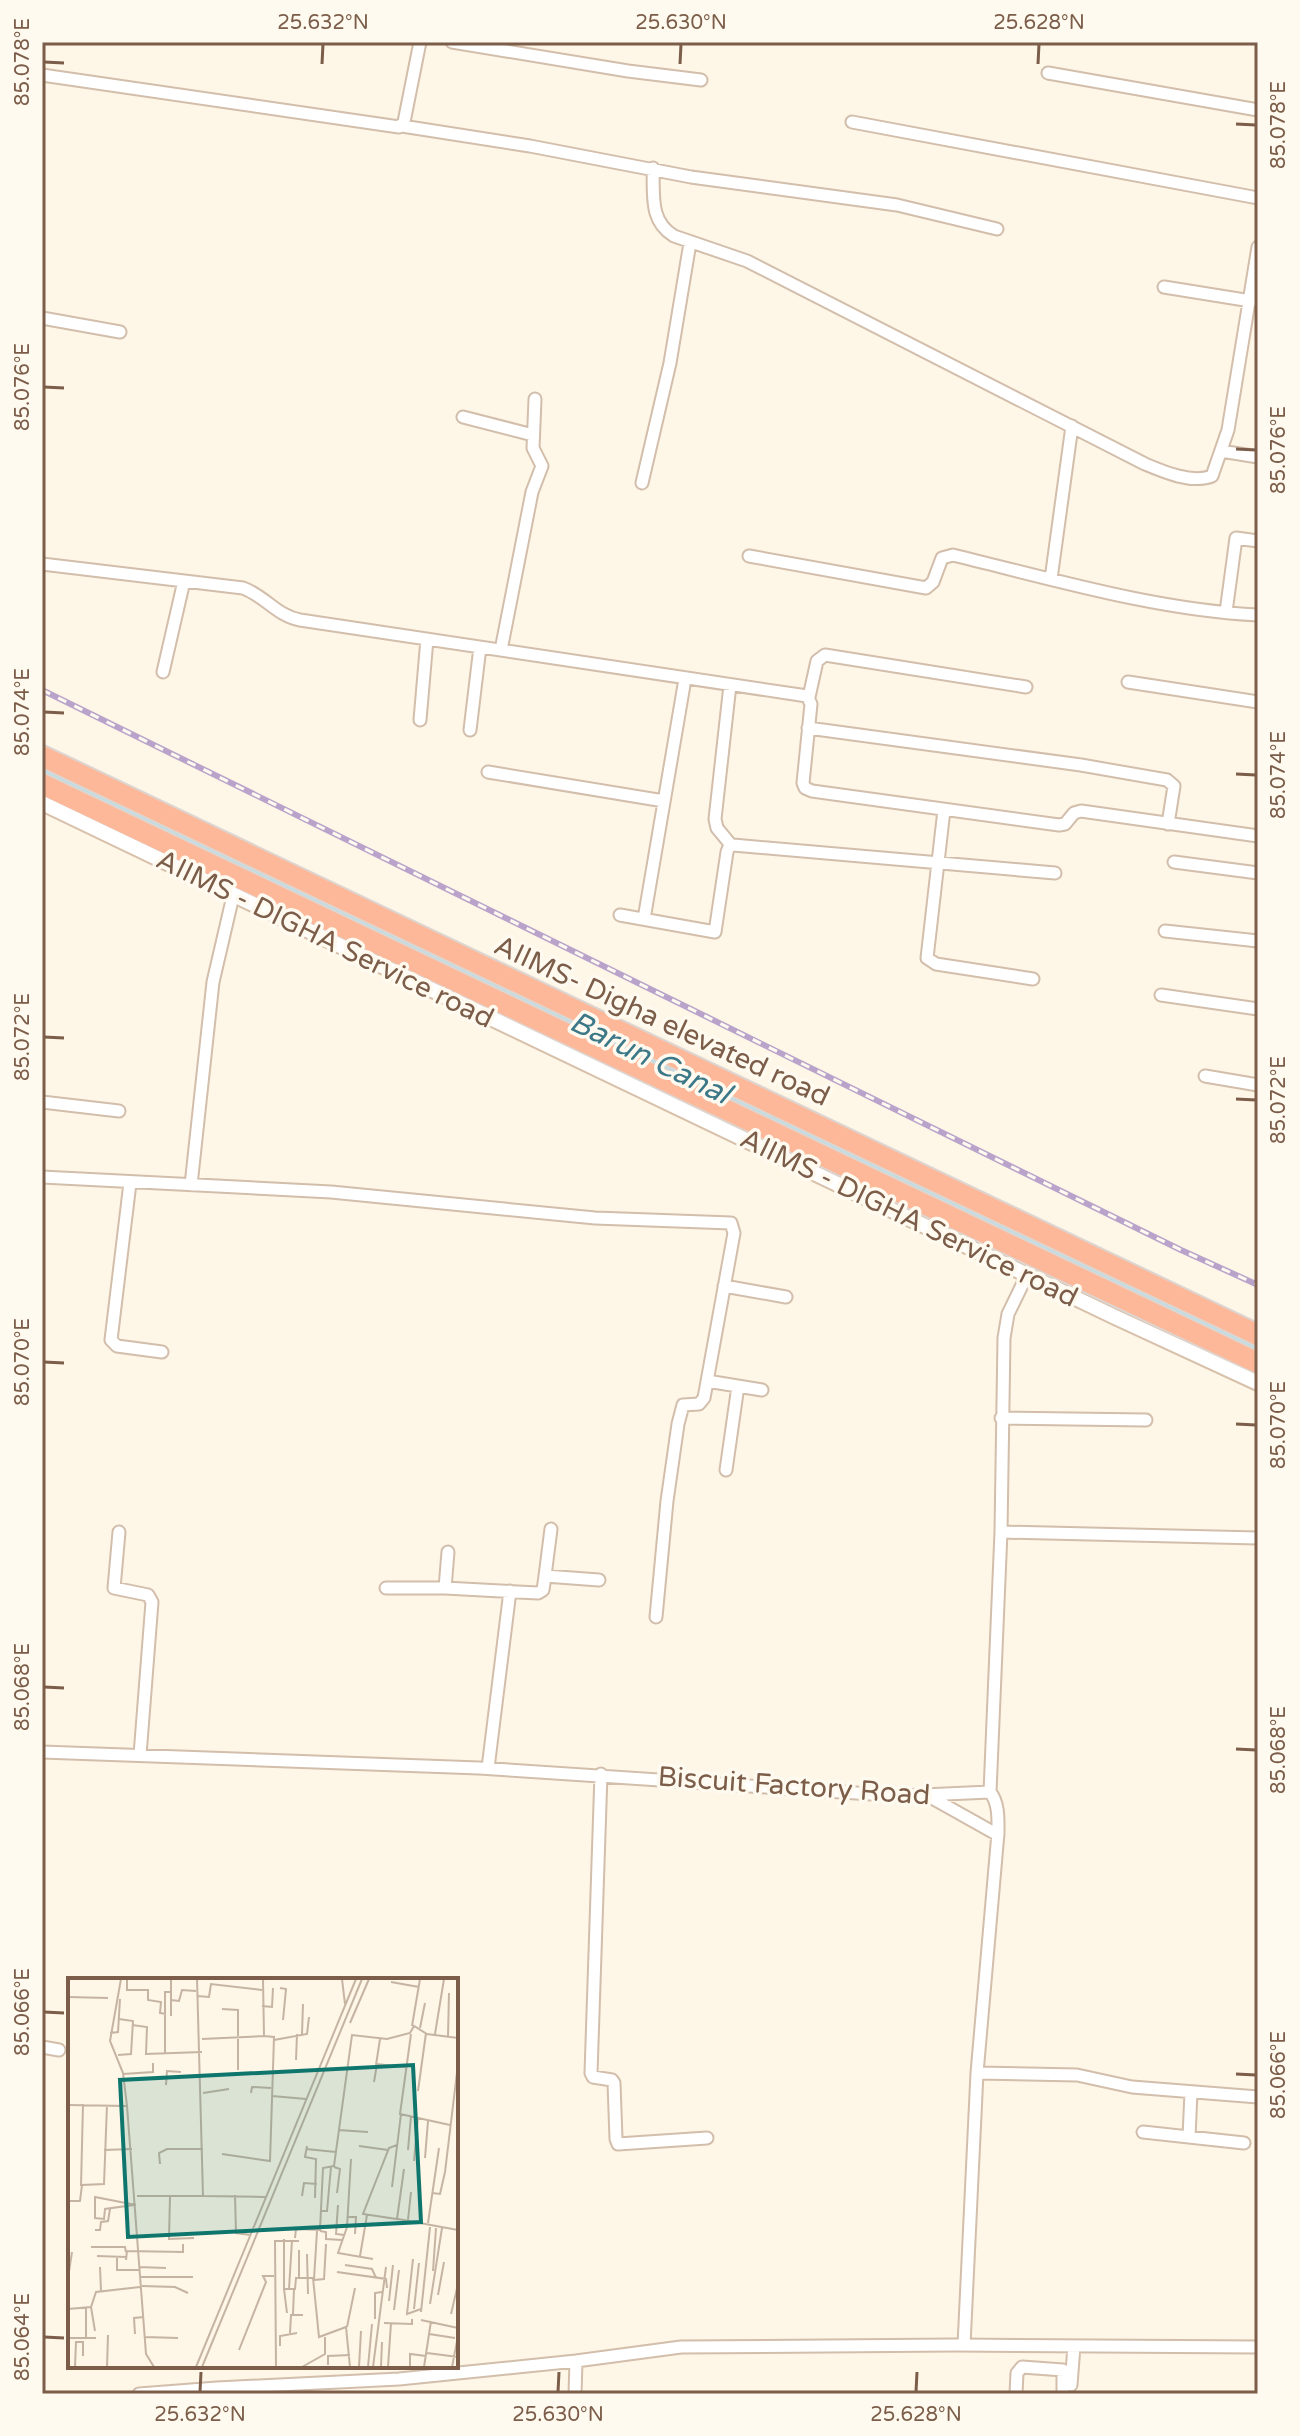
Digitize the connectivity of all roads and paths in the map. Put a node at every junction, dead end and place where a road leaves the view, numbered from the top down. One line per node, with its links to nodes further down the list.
1 (420, 42): 8 (street)
2 (452, 42): 5 (street)
3 (1048, 73): 6 (street)
4 (42, 75): 8 (street)
5 (701, 80)
6 (1258, 110)
7 (852, 122): 10 (street)
8 (402, 126): 9 (street)
9 (653, 168): 11 (street); 12 (street)
10 (1258, 198)
11 (997, 229)
12 (690, 243): 20 (street); 24 (street)
13 (1258, 247): 15 (street)
14 (1164, 287): 15 (street)
15 (1251, 301): 22 (street)
16 (42, 318): 17 (street)
17 (120, 332)
18 (535, 399): 21 (street)
19 (463, 417): 21 (street)
20 (1072, 426): 22 (street); 28 (street)
21 (533, 435): 34 (street)
22 (1221, 451): 23 (street)
23 (1258, 457)
24 (642, 483)
25 (1258, 541): 30 (street)
26 (749, 556): 28 (street)
27 (42, 564): 29 (street)
28 (1051, 579): 30 (street)
29 (184, 581): 32 (street); 35 (street)
30 (1226, 612): 31 (street)
31 (1258, 615)
32 (427, 639): 33 (street); 42 (street)
33 (480, 647): 34 (street); 44 (street)
34 (501, 650): 36 (street)
35 (163, 672)
36 (685, 679): 38 (street); 48 (street)
37 (1128, 682): 41 (street)
38 (730, 685): 40 (street); 53 (street)
39 (1026, 687): 40 (street)
40 (809, 697): 43 (street)
41 (1258, 702)
42 (420, 720)
43 (808, 728): 50 (street); 51 (street)
44 (470, 730)
45 (42, 756): 76 (highway, AIIMS- Digha elevated road)
46 (488, 772): 48 (street)
47 (42, 784): 78 (highway, AIIMS- Digha elevated road)
48 (664, 801): 60 (street)
49 (42, 803): 58 (main road, AIIMS - DIGHA Service road)
50 (944, 810): 51 (street); 55 (street)
51 (1168, 824): 52 (street)
52 (1258, 836)
53 (731, 845): 55 (street); 60 (street)
54 (1174, 862): 57 (street)
55 (940, 864): 56 (street); 63 (street)
56 (1055, 873)
57 (1258, 873)
58 (233, 896): 72 (street); 73 (main road, AIIMS - DIGHA Service road)
59 (620, 915): 60 (street)
60 (644, 919)
61 (1165, 931): 62 (street)
62 (1258, 941)
63 (1033, 979)
64 (1161, 995): 65 (street)
65 (1258, 1009)
66 (1205, 1076): 67 (street)
67 (1258, 1085)
68 (42, 1102): 69 (street)
69 (119, 1111)
70 (42, 1177): 71 (street)
71 (130, 1183): 72 (street); 77 (street)
72 (191, 1185): 74 (street)
73 (1027, 1275): 80 (main road, AIIMS - DIGHA Service road); 83 (street)
74 (724, 1286): 75 (street); 79 (street)
75 (786, 1297)
76 (1258, 1335)
77 (162, 1352)
78 (1258, 1363)
79 (707, 1381): 81 (street); 96 (street)
80 (1258, 1383)
81 (738, 1386): 82 (street); 85 (street)
82 (762, 1390)
83 (1001, 1418): 84 (street); 88 (street)
84 (1146, 1420)
85 (726, 1470)
86 (551, 1529): 91 (street)
87 (119, 1532): 98 (street)
88 (1001, 1532): 89 (street); 101 (street)
89 (1258, 1538)
90 (448, 1552): 94 (street)
91 (545, 1576): 92 (street); 95 (street)
92 (599, 1580)
93 (386, 1588): 94 (street)
94 (445, 1588): 95 (street)
95 (510, 1591): 99 (street)
96 (656, 1617)
97 (42, 1752): 98 (street, Biscuit Factory Road)
98 (140, 1755): 99 (street, Biscuit Factory Road)
99 (488, 1768): 100 (street, Biscuit Factory Road)
100 (601, 1774): 102 (street, Biscuit Factory Road); 111 (street)
101 (990, 1792): 102 (street, Biscuit Factory Road); 103 (street)
102 (929, 1796): 103 (street)
103 (998, 1835): 106 (street)
104 (42, 2047): 105 (street)
105 (59, 2050)
106 (977, 2073): 107 (street); 113 (street)
107 (1191, 2092): 108 (street); 110 (street)
108 (1258, 2097)
109 (1143, 2132): 110 (street)
110 (1189, 2137): 112 (street)
111 (707, 2138)
112 (1244, 2143)
113 (964, 2345): 114 (street); 117 (street)
114 (1040, 2345): 115 (street); 118 (street)
115 (1074, 2346): 116 (street); 124 (street)
116 (1258, 2347)
117 (576, 2361): 119 (street); 121 (street)
118 (1040, 2368): 122 (street); 123 (street)
119 (217, 2391): 120 (street)
120 (139, 2394)
121 (575, 2394)
122 (1016, 2394)
123 (1063, 2394)
124 (1070, 2394)

